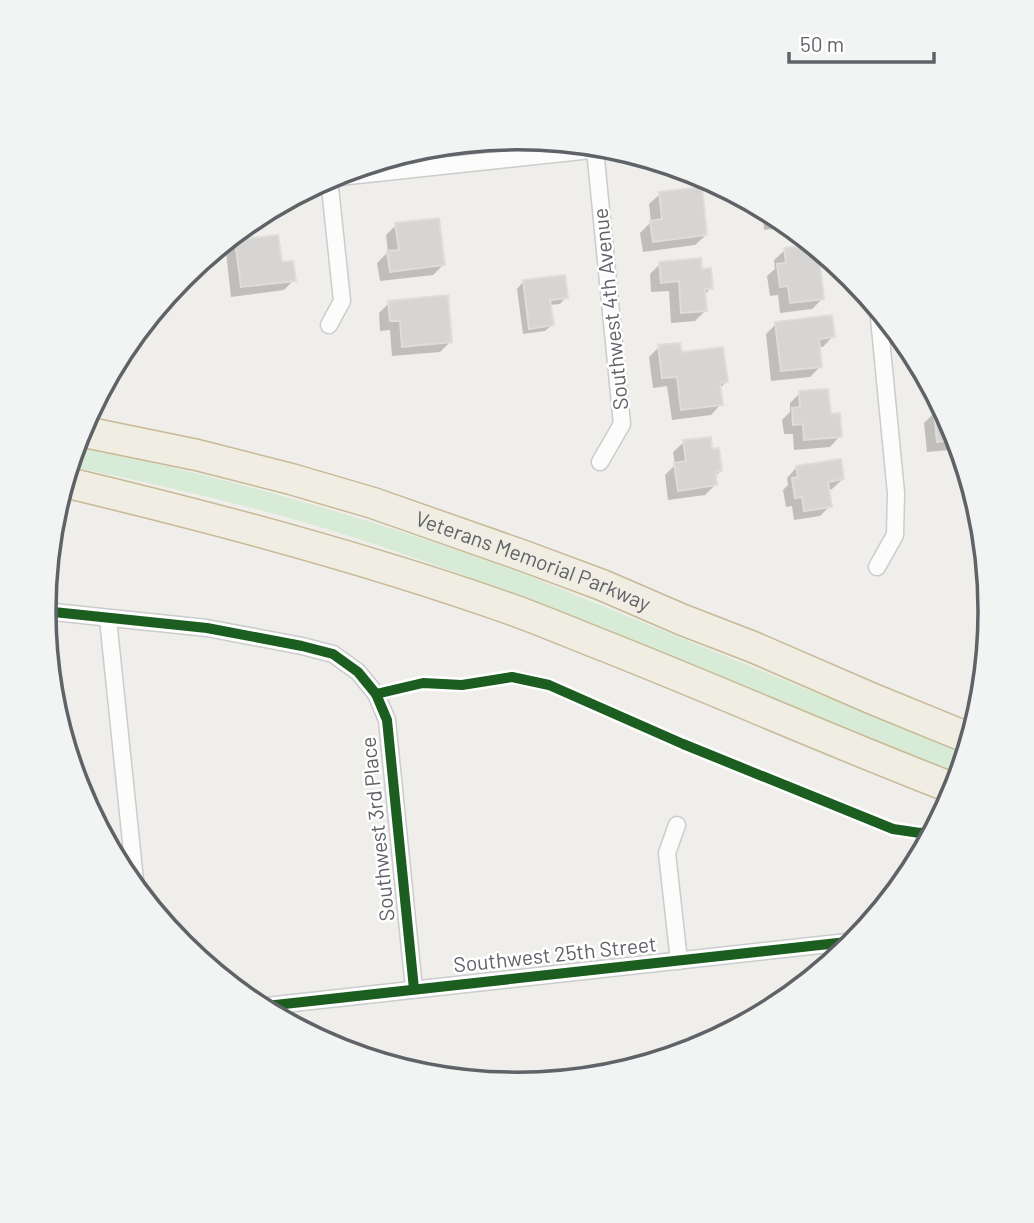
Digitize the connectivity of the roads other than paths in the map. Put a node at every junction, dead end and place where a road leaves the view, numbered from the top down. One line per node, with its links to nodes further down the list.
1 (562, 153): 3 (street)
2 (604, 158): 8 (street, Southwest 4th Avenue)
3 (375, 173)
4 (331, 190): 5 (street)
5 (329, 325)
6 (879, 326): 11 (street)
7 (92, 433): 15 (highway, Veterans Memorial Parkway)
8 (600, 462)
9 (74, 484): 12 (highway)
10 (69, 504): 12 (highway)
11 (877, 567)
12 (514, 611): 16 (highway)
13 (56, 613): 14 (street)
14 (108, 619): 18 (street); 21 (street, Southwest 3rd Place)
15 (961, 735)
16 (944, 785)
17 (677, 825): 20 (street)
18 (134, 867)
19 (837, 943): 20 (street, Southwest 25th Street)
20 (679, 961): 21 (street, Southwest 25th Street)
21 (414, 989): 22 (street, Southwest 25th Street)
22 (276, 1005)

